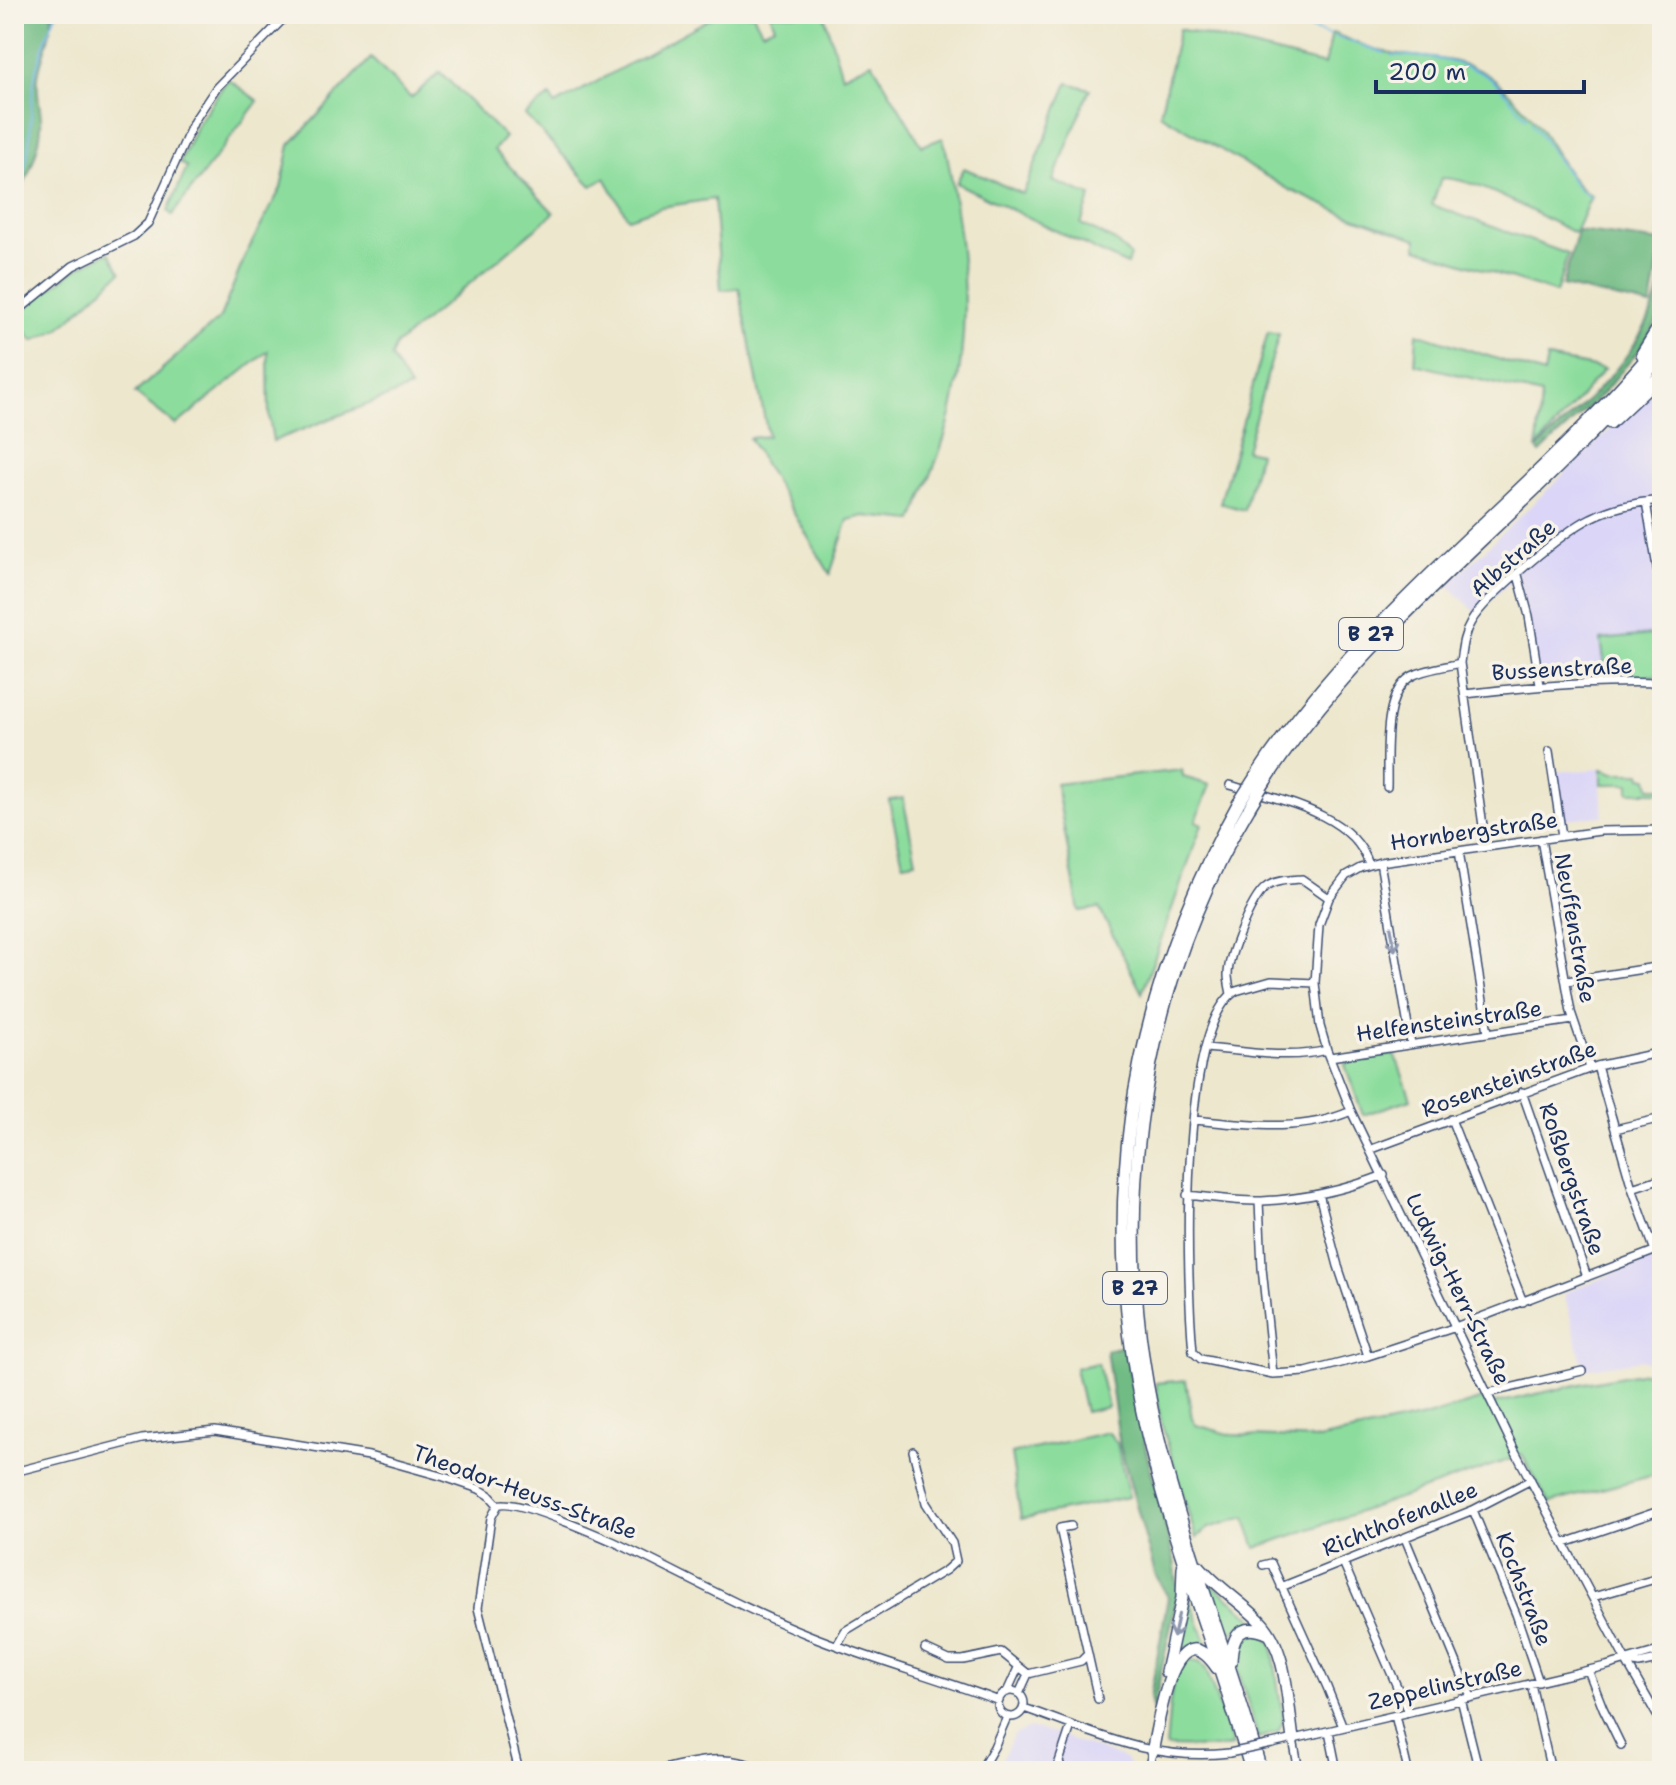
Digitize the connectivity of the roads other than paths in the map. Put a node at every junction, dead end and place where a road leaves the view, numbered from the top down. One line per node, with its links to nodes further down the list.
1 (288, 14): 2 (street)
2 (14, 314)
3 (1662, 322): 7 (highway)
4 (1662, 340): 7 (highway, B 27)
5 (1662, 355): 8 (highway, B 27)
6 (1662, 374): 8 (highway)
7 (1618, 391): 18 (highway, B 27)
8 (1566, 457): 18 (highway, B 27)
9 (1662, 500): 10 (street, Albstraße)
10 (1646, 502): 11 (street, Albstraße); 12 (street)
11 (1518, 575): 13 (street, Albstraße); 15 (street)
12 (1662, 597)
13 (1460, 663): 16 (street, Albstraße); 20 (street)
14 (1662, 683): 15 (street, Bussenstraße)
15 (1540, 685): 16 (street, Bussenstraße)
16 (1465, 694): 24 (street, Albstraße)
17 (1549, 751): 22 (street)
18 (1261, 778): 70 (highway, B 27, bridge)
19 (1230, 785): 27 (street, Hornbergstraße)
20 (1387, 787)
21 (1662, 830): 22 (street, Hornbergstraße)
22 (1562, 836): 23 (street, Hornbergstraße)
23 (1541, 839): 24 (street, Hornbergstraße); 30 (street, Neuffenstraße)
24 (1486, 847): 25 (street, Hornbergstraße)
25 (1459, 851): 26 (street, Hornbergstraße); 34 (street)
26 (1380, 862): 27 (street, Hornbergstraße); 35 (street, one-way to 35)
27 (1369, 865): 28 (street, Ludwig-Herr-Straße)
28 (1329, 898): 31 (street, Ludwig-Herr-Straße); 32 (street)
29 (1662, 966): 30 (street)
30 (1567, 981): 33 (street, Neuffenstraße)
31 (1315, 983): 32 (street); 38 (street, Ludwig-Herr-Straße)
32 (1231, 994): 36 (street)
33 (1573, 1020): 34 (street, Helfensteinstraße); 39 (street, Neuffenstraße)
34 (1488, 1032): 35 (street, Helfensteinstraße)
35 (1411, 1044): 38 (street, Helfensteinstraße)
36 (1206, 1048): 38 (street, Helfensteinstraße); 44 (street)
37 (1662, 1052): 39 (street, Rosensteinstraße)
38 (1329, 1053): 41 (street, Ludwig-Herr-Straße)
39 (1594, 1067): 40 (street, Rosensteinstraße); 45 (street, Neuffenstraße)
40 (1522, 1092): 43 (street, Rosensteinstraße); 54 (street, Roßbergstraße)
41 (1351, 1111): 44 (street); 46 (street, Ludwig-Herr-Straße)
42 (1662, 1118): 45 (street)
43 (1451, 1119): 46 (street, Rosensteinstraße); 55 (street)
44 (1194, 1120): 51 (street)
45 (1615, 1129): 49 (street, Neuffenstraße)
46 (1372, 1149): 47 (street, Ludwig-Herr-Straße)
47 (1384, 1175): 50 (street); 56 (street, Ludwig-Herr-Straße)
48 (1662, 1178): 49 (street)
49 (1632, 1188): 53 (street, Neuffenstraße)
50 (1319, 1194): 52 (street); 57 (street)
51 (1187, 1195): 52 (street); 59 (street)
52 (1259, 1201): 59 (street)
53 (1658, 1249): 54 (street)
54 (1587, 1277): 55 (street)
55 (1523, 1302): 56 (street)
56 (1457, 1327): 57 (street); 60 (street, Ludwig-Herr-Straße)
57 (1368, 1356): 59 (street)
58 (1582, 1371): 60 (street)
59 (1273, 1374)
60 (1488, 1393): 63 (street, Ludwig-Herr-Straße)
61 (913, 1451): 77 (street)
62 (14, 1472): 64 (street, Theodor-Heuss-Straße)
63 (1531, 1480): 65 (street, Richthofenallee); 69 (street, Ludwig-Herr-Straße)
64 (498, 1505): 77 (street, Theodor-Heuss-Straße); 106 (street)
65 (1473, 1510): 68 (street, Richthofenallee); 87 (street, Kochstraße)
66 (1662, 1510): 69 (street)
67 (1071, 1526): 80 (street)
68 (1405, 1538): 71 (street, Richthofenallee); 91 (street)
69 (1565, 1543): 75 (street, Ludwig-Herr-Straße)
70 (1189, 1560): 76 (highway, B 27); 85 (highway, B 27); 88 (highway, B 27, one-way to 88)
71 (1343, 1562): 74 (street, Richthofenallee); 96 (street)
72 (1263, 1565): 74 (street)
73 (1662, 1577): 75 (street)
74 (1281, 1587): 101 (street)
75 (1593, 1597): 82 (street, Ludwig-Herr-Straße)
76 (1270, 1634): 85 (highway, B 27); 103 (highway, B 27)
77 (837, 1645): 94 (street, Theodor-Heuss-Straße)
78 (925, 1649): 83 (street)
79 (1662, 1650): 82 (street, Zeppelinstraße)
80 (1088, 1654): 86 (street); 92 (street)
81 (1662, 1659): 82 (street, Zeppelinstraße)
82 (1626, 1661): 84 (street, Zeppelinstraße); 99 (street, Ludwig-Herr-Straße)
83 (1018, 1668): 86 (street); 89 (street)
84 (1588, 1670): 87 (street, Zeppelinstraße); 104 (street)
85 (1226, 1673): 88 (highway, B 27); 112 (highway, B 27); 113 (highway, B 27)
86 (1028, 1674): 90 (street)
87 (1535, 1683): 91 (street, Zeppelinstraße); 118 (street, Kochstraße)
88 (1166, 1690): 105 (highway, B 27)
89 (1007, 1692): 90 (street); 94 (street)
90 (1019, 1694): 95 (street)
91 (1471, 1697): 93 (street, Zeppelinstraße)
92 (1098, 1699)
93 (1461, 1699): 96 (street, Zeppelinstraße); 117 (street)
94 (999, 1701): 98 (street)
95 (1024, 1708): 98 (street); 100 (street)
96 (1408, 1712): 97 (street, Zeppelinstraße)
97 (1395, 1715): 101 (street, Zeppelinstraße); 116 (street)
98 (1007, 1717): 109 (street)
99 (1662, 1724)
100 (1071, 1726): 105 (street); 110 (street)
101 (1343, 1727): 102 (street, Zeppelinstraße)
102 (1329, 1731): 103 (street, Zeppelinstraße); 115 (street)
103 (1293, 1739): 105 (street, Zeppelinstraße, bridge); 114 (street)
104 (1621, 1745)
105 (1152, 1752): 111 (street)
106 (519, 1771)
107 (656, 1771): 108 (street)
108 (763, 1771)
109 (980, 1771)
110 (1062, 1771)
111 (1148, 1771)
112 (1251, 1771)
113 (1261, 1771)
114 (1299, 1771)
115 (1337, 1771)
116 (1408, 1771)
117 (1479, 1771)
118 (1551, 1771)

